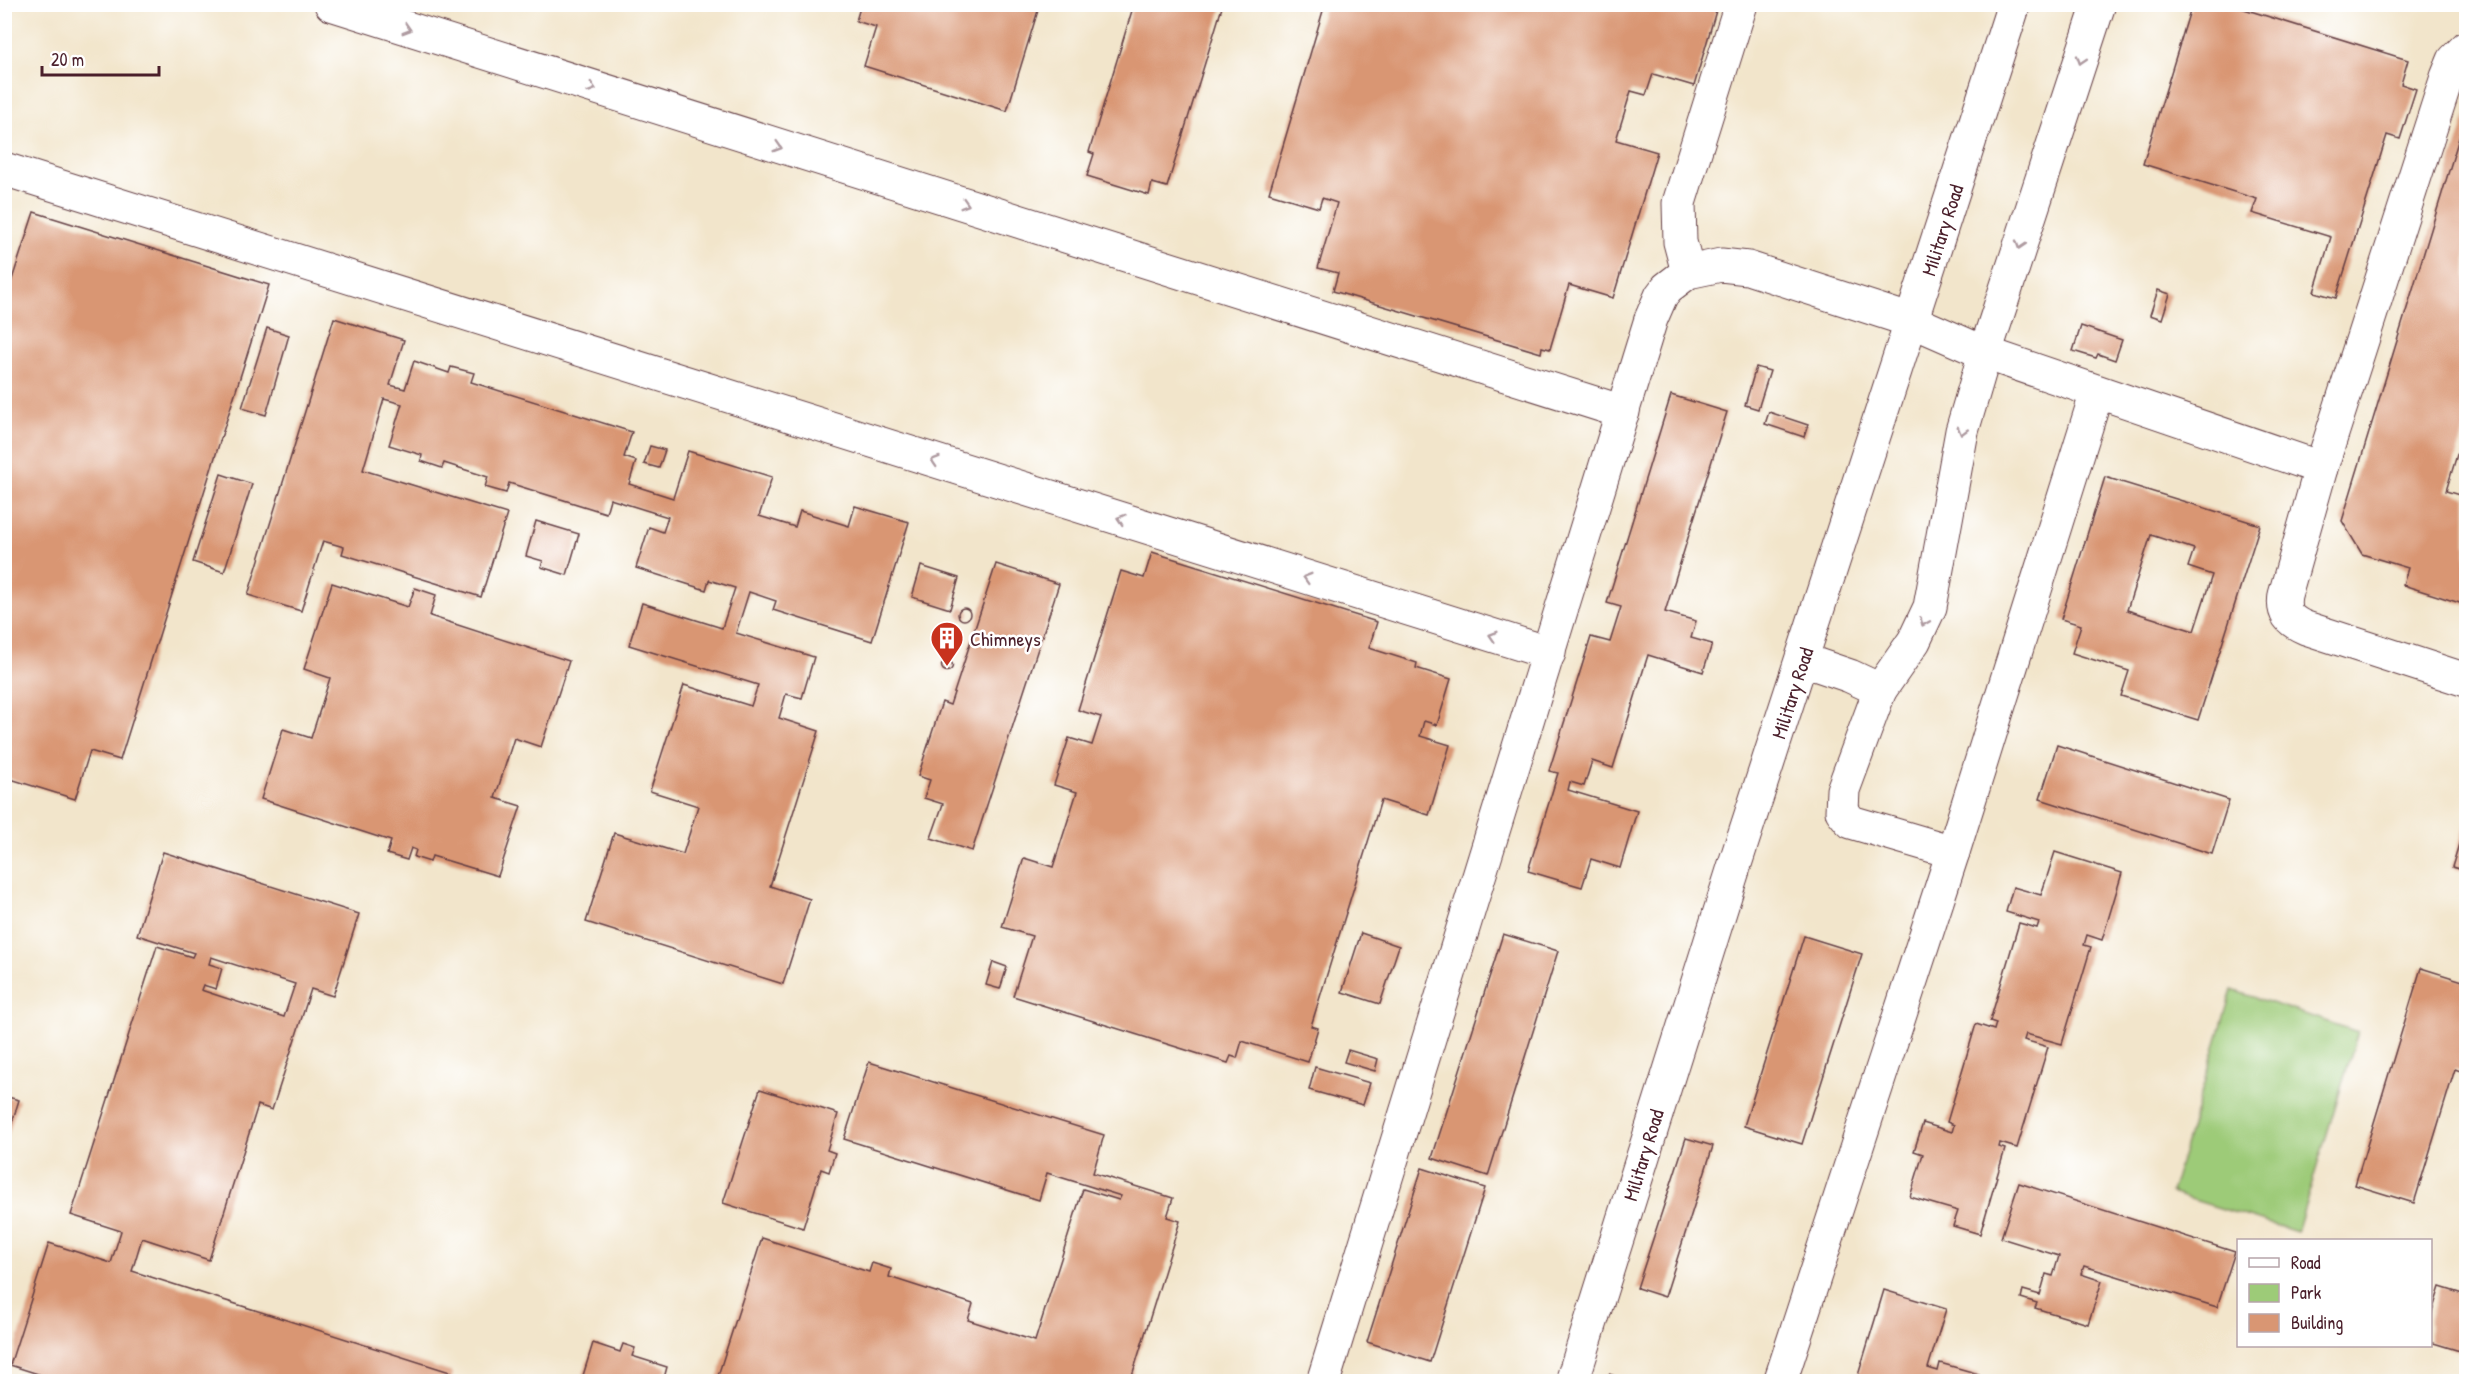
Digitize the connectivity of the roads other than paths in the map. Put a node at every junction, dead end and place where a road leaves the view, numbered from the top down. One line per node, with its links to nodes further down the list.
1 (331, 4): 11 (street, one-way to 11)
2 (1741, 4): 7 (street)
3 (2014, 4): 8 (street, Military Road)
4 (2099, 4): 9 (street, one-way to 9)
5 (2466, 48): 12 (street)
6 (4, 169): 13 (street, one-way to 6)
7 (1688, 272): 8 (street); 11 (street)
8 (1912, 321): 9 (street); 14 (street, Military Road)
9 (1985, 353): 10 (street); 16 (street, one-way to 16)
10 (2097, 392): 12 (street); 17 (street)
11 (1623, 412): 13 (street)
12 (2321, 468): 15 (street)
13 (1549, 654): 18 (street)
14 (1803, 660): 16 (street); 19 (street, Military Road)
15 (2466, 680)
16 (1880, 690): 17 (street)
17 (1953, 852): 20 (street)
18 (1323, 1382)
19 (1572, 1382)
20 (1780, 1382)

